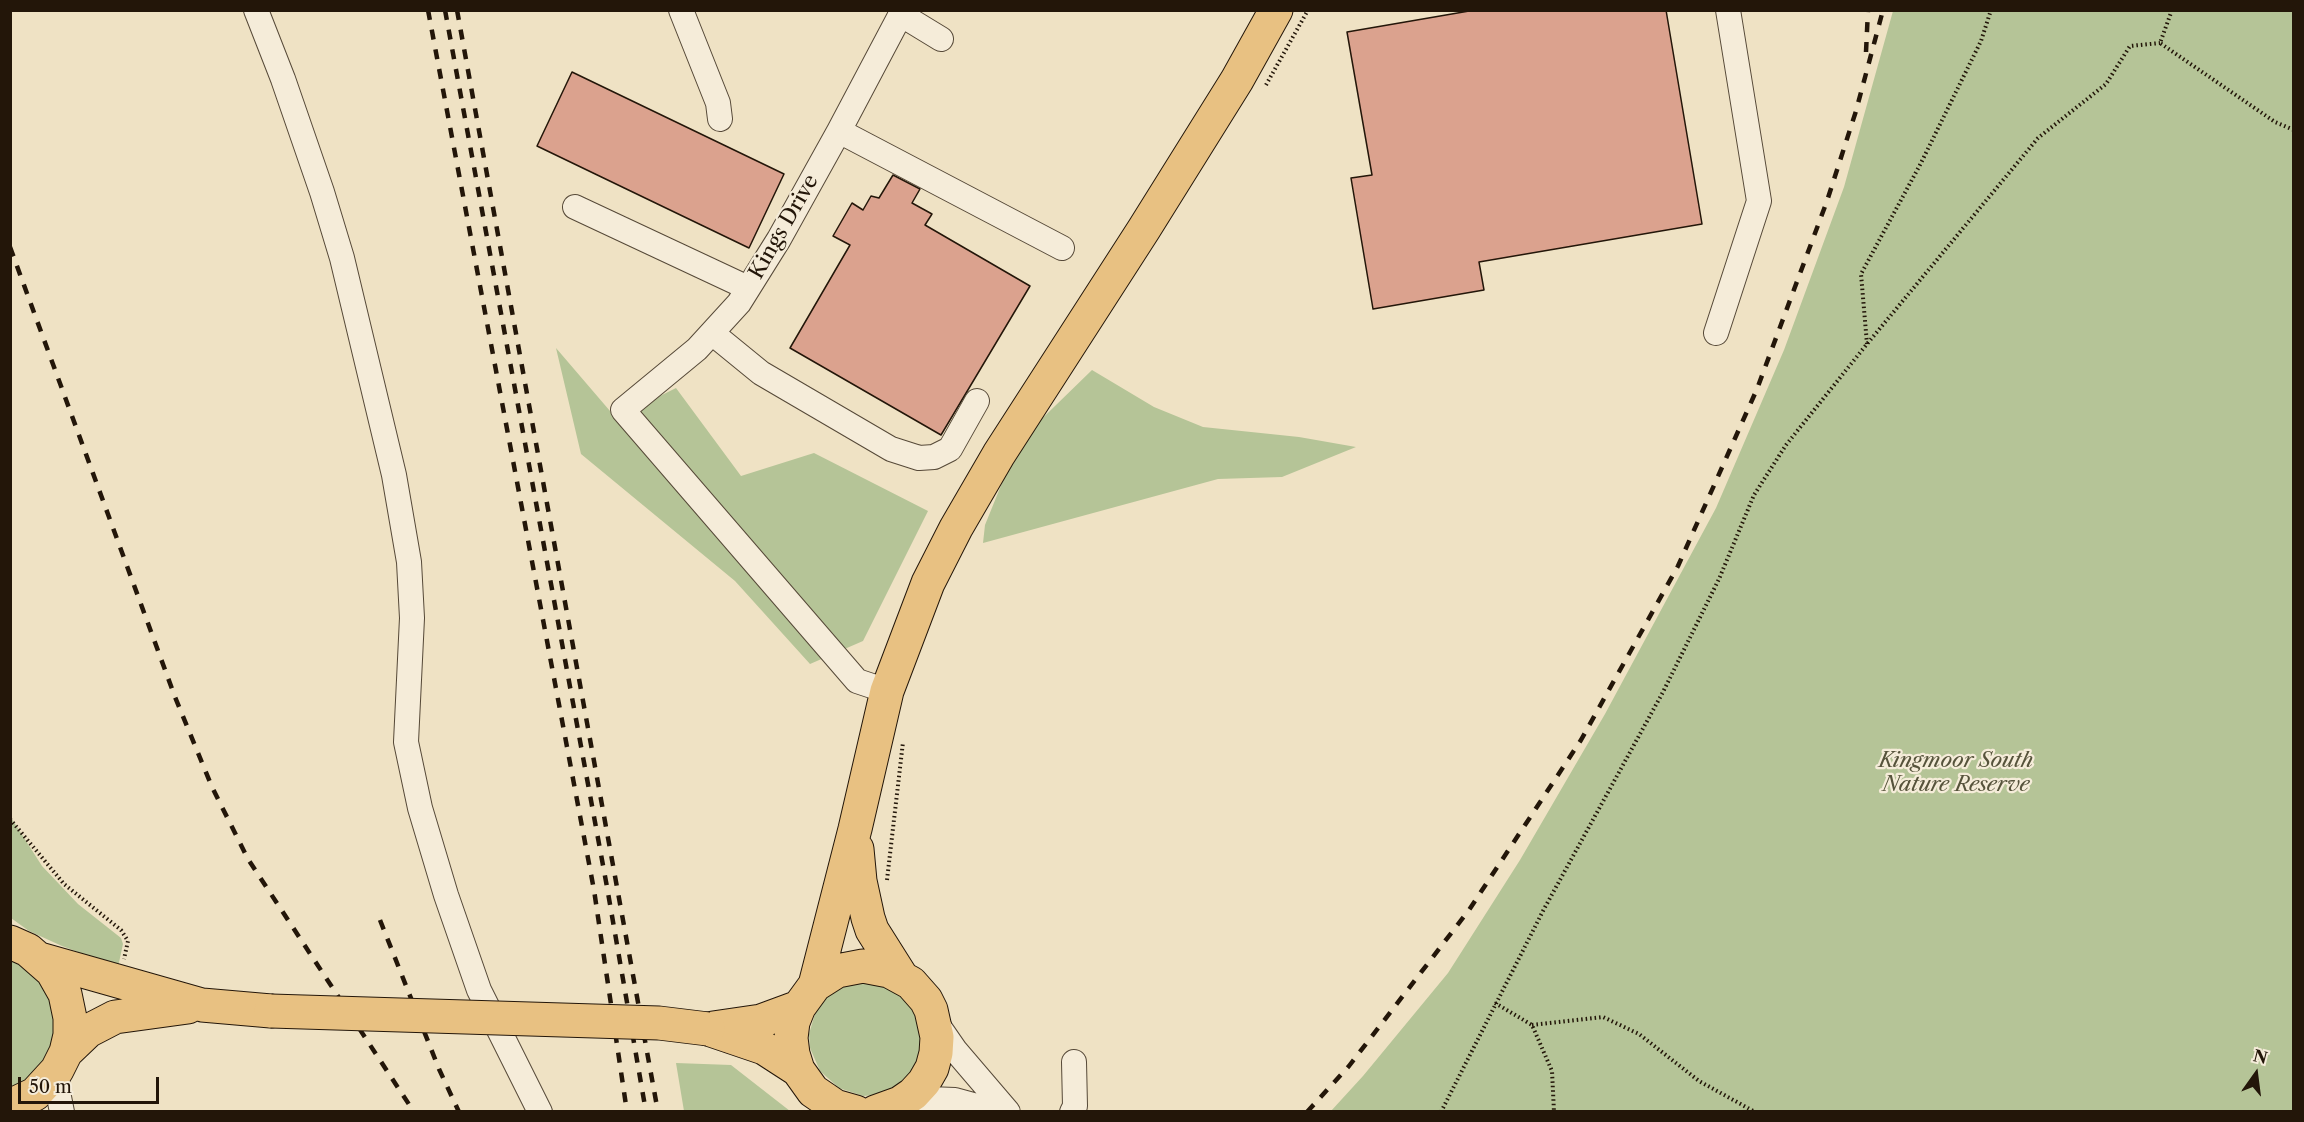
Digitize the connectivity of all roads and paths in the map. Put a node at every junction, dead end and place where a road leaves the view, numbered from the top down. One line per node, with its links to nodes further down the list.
1 (256, 10): 43 (street)
2 (681, 10): 12 (street)
3 (1276, 10): 22 (highway)
4 (1308, 10): 11 (path)
5 (1728, 10): 19 (street)
6 (1991, 10): 20 (path)
7 (2172, 10): 10 (path)
8 (902, 12): 9 (street); 14 (street, Kings Drive)
9 (941, 39)
10 (2160, 43): 13 (path); 20 (path)
11 (1264, 87)
12 (720, 119)
13 (2294, 130)
14 (839, 131): 16 (street); 17 (street, Kings Drive)
15 (575, 207): 17 (street)
16 (1062, 248)
17 (748, 288): 18 (street, Kings Drive)
18 (712, 333): 21 (street); 22 (street, Kings Drive)
19 (1716, 333)
20 (1867, 344): 32 (path)
21 (977, 401)
22 (887, 691): 25 (highway)
23 (904, 738): 26 (path)
24 (10, 819): 29 (path)
25 (855, 830): 30 (highway); 31 (highway)
26 (886, 891)
27 (10, 942): 28 (highway)
28 (40, 959): 33 (highway); 37 (highway)
29 (123, 967)
30 (901, 976): 31 (highway); 34 (highway)
31 (807, 996): 36 (highway); 39 (highway)
32 (1495, 1003): 35 (path); 48 (path)
33 (202, 1005): 36 (highway, bridge); 37 (highway)
34 (935, 1021): 40 (highway); 46 (street)
35 (1532, 1025): 49 (path); 50 (path)
36 (708, 1029): 39 (highway)
37 (61, 1061): 41 (highway); 42 (street)
38 (1074, 1062): 47 (street)
39 (798, 1070): 44 (highway)
40 (888, 1107): 45 (street)
41 (11, 1109)
42 (62, 1112)
43 (540, 1112)
44 (856, 1112)
45 (999, 1112)
46 (1008, 1112)
47 (1072, 1112)
48 (1441, 1112)
49 (1554, 1112)
50 (1755, 1112)

